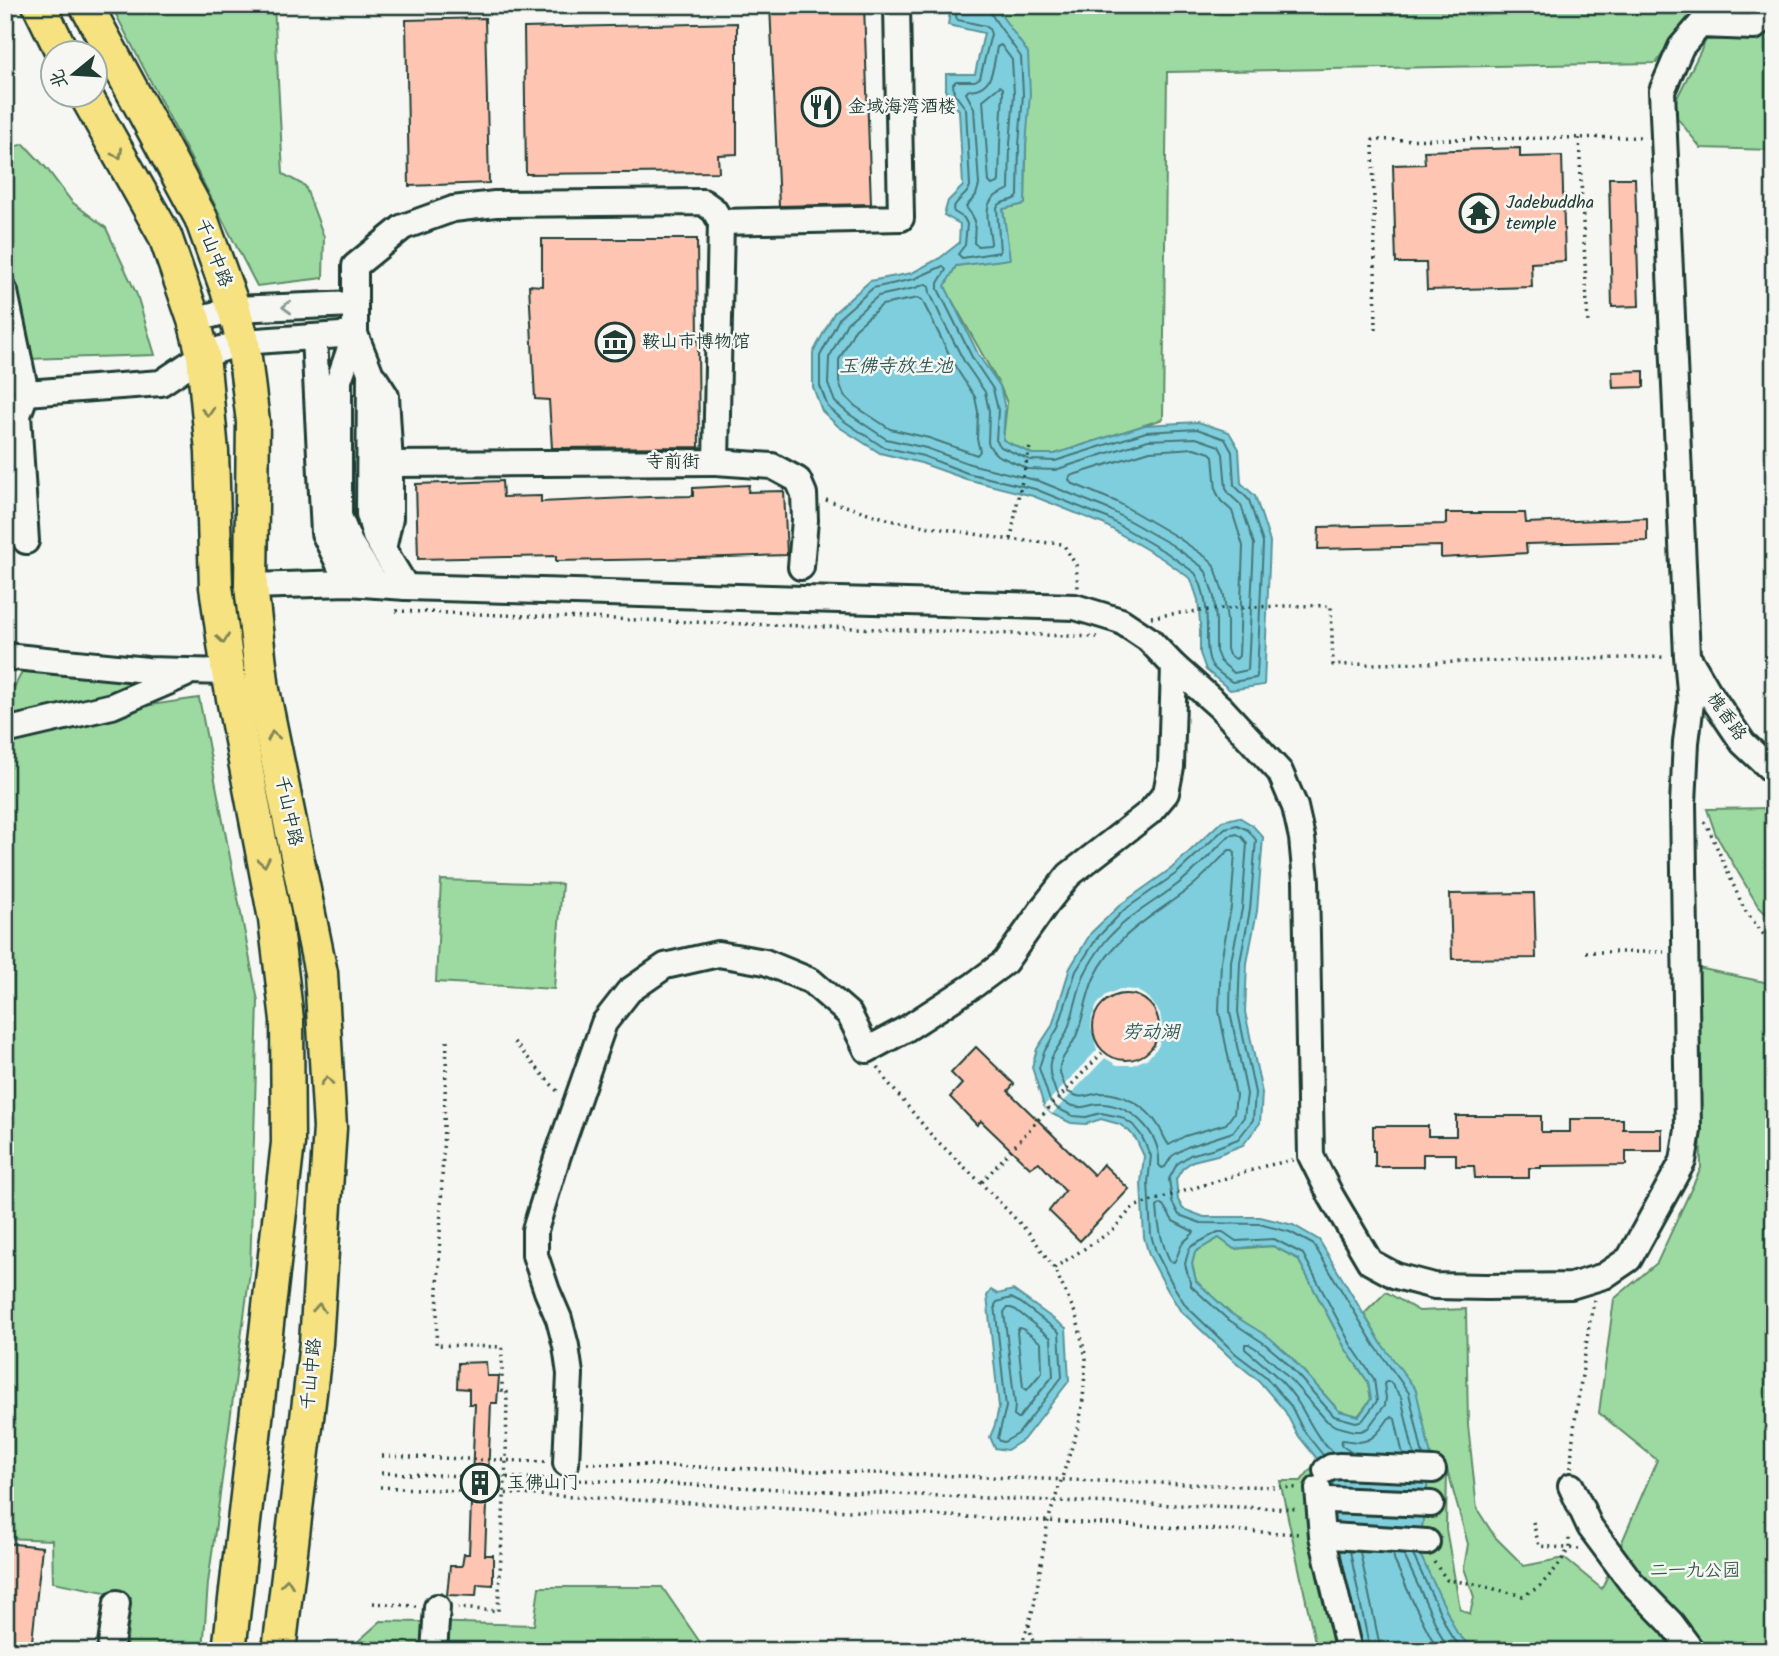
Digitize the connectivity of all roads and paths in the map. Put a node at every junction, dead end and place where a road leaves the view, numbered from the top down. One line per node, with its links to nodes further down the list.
1 (39, 5): 5 (main road)
2 (86, 5): 12 (main road, 千山中路)
3 (898, 5): 9 (street)
4 (1774, 9): 7 (street)
5 (55, 38)
6 (93, 108): 13 (main road, 千山中路, one-way to 13)
7 (1664, 137): 8 (path); 38 (street)
8 (1579, 138): 14 (path); 15 (path)
9 (721, 222): 11 (street); 22 (street, 寺前街)
10 (5, 292): 20 (street)
11 (355, 304): 12 (street, one-way to 12); 16 (street)
12 (234, 309): 13 (street); 18 (main road, 千山中路)
13 (194, 320): 19 (main road, 千山中路)
14 (1588, 326)
15 (1376, 330)
16 (355, 334): 17 (street); 23 (street); 24 (street)
17 (314, 337): 18 (street); 29 (street)
18 (243, 342): 19 (street); 31 (main road, 千山中路)
19 (203, 355): 20 (street); 41 (main road, 千山中路, one-way to 41)
20 (26, 393): 27 (street)
21 (1030, 447): 26 (path)
22 (716, 462): 23 (street, 寺前街); 25 (street)
23 (379, 464): 24 (street, 寺前街); 32 (street)
24 (339, 466): 30 (street)
25 (804, 494): 26 (path); 28 (street)
26 (1012, 539): 33 (path)
27 (26, 541)
28 (801, 567)
29 (348, 583): 30 (street); 31 (street)
30 (377, 585): 32 (street)
31 (251, 586): 84 (main road, 千山中路, one-way to 31)
32 (406, 587): 33 (street)
33 (1075, 607): 39 (street)
34 (396, 611): 36 (path)
35 (1186, 611): 38 (path)
36 (1107, 637)
37 (5, 656): 40 (street)
38 (1687, 656): 43 (street, 槐香路); 44 (street)
39 (1174, 666): 50 (street); 53 (street)
40 (191, 671): 41 (street); 42 (street)
41 (228, 672): 83 (main road, 千山中路, one-way to 83)
42 (5, 730)
43 (1774, 772)
44 (1683, 804): 45 (path); 46 (street)
45 (1774, 948)
46 (1685, 950): 47 (path); 56 (street)
47 (1586, 952)
48 (447, 1041): 58 (path)
49 (514, 1042): 52 (path)
50 (867, 1050): 52 (street); 54 (path)
51 (1102, 1054): 54 (path)
52 (573, 1111): 62 (street)
53 (1311, 1156): 55 (path); 56 (street)
54 (981, 1183): 55 (path)
55 (1054, 1268): 64 (path)
56 (1604, 1276): 65 (path)
57 (382, 1456): 58 (path)
58 (506, 1461): 59 (path); 63 (path)
59 (531, 1461)
60 (1433, 1471): 67 (street)
61 (381, 1473): 63 (path)
62 (566, 1474): 63 (path); 64 (path); 69 (path)
63 (504, 1478): 68 (path)
64 (1062, 1480): 67 (path); 69 (path)
65 (1571, 1486): 77 (street)
66 (380, 1487): 68 (path)
67 (1323, 1492): 69 (path); 70 (street); 74 (street)
68 (504, 1493): 71 (path); 80 (path)
69 (1055, 1501): 71 (path)
70 (1431, 1504)
71 (1048, 1521): 74 (path); 81 (path)
72 (1533, 1522): 76 (path)
73 (1570, 1523): 76 (path)
74 (1326, 1536): 75 (street); 88 (street)
75 (1427, 1542): 76 (path)
76 (1569, 1548): 77 (path)
77 (1607, 1550): 89 (street)
78 (117, 1603): 82 (street)
79 (373, 1603): 80 (path)
80 (437, 1607): 85 (street)
81 (1029, 1622): 86 (path); 87 (path)
82 (110, 1651)
83 (229, 1651)
84 (279, 1651)
85 (434, 1651)
86 (1017, 1651)
87 (1035, 1651)
88 (1349, 1651)
89 (1692, 1651)

